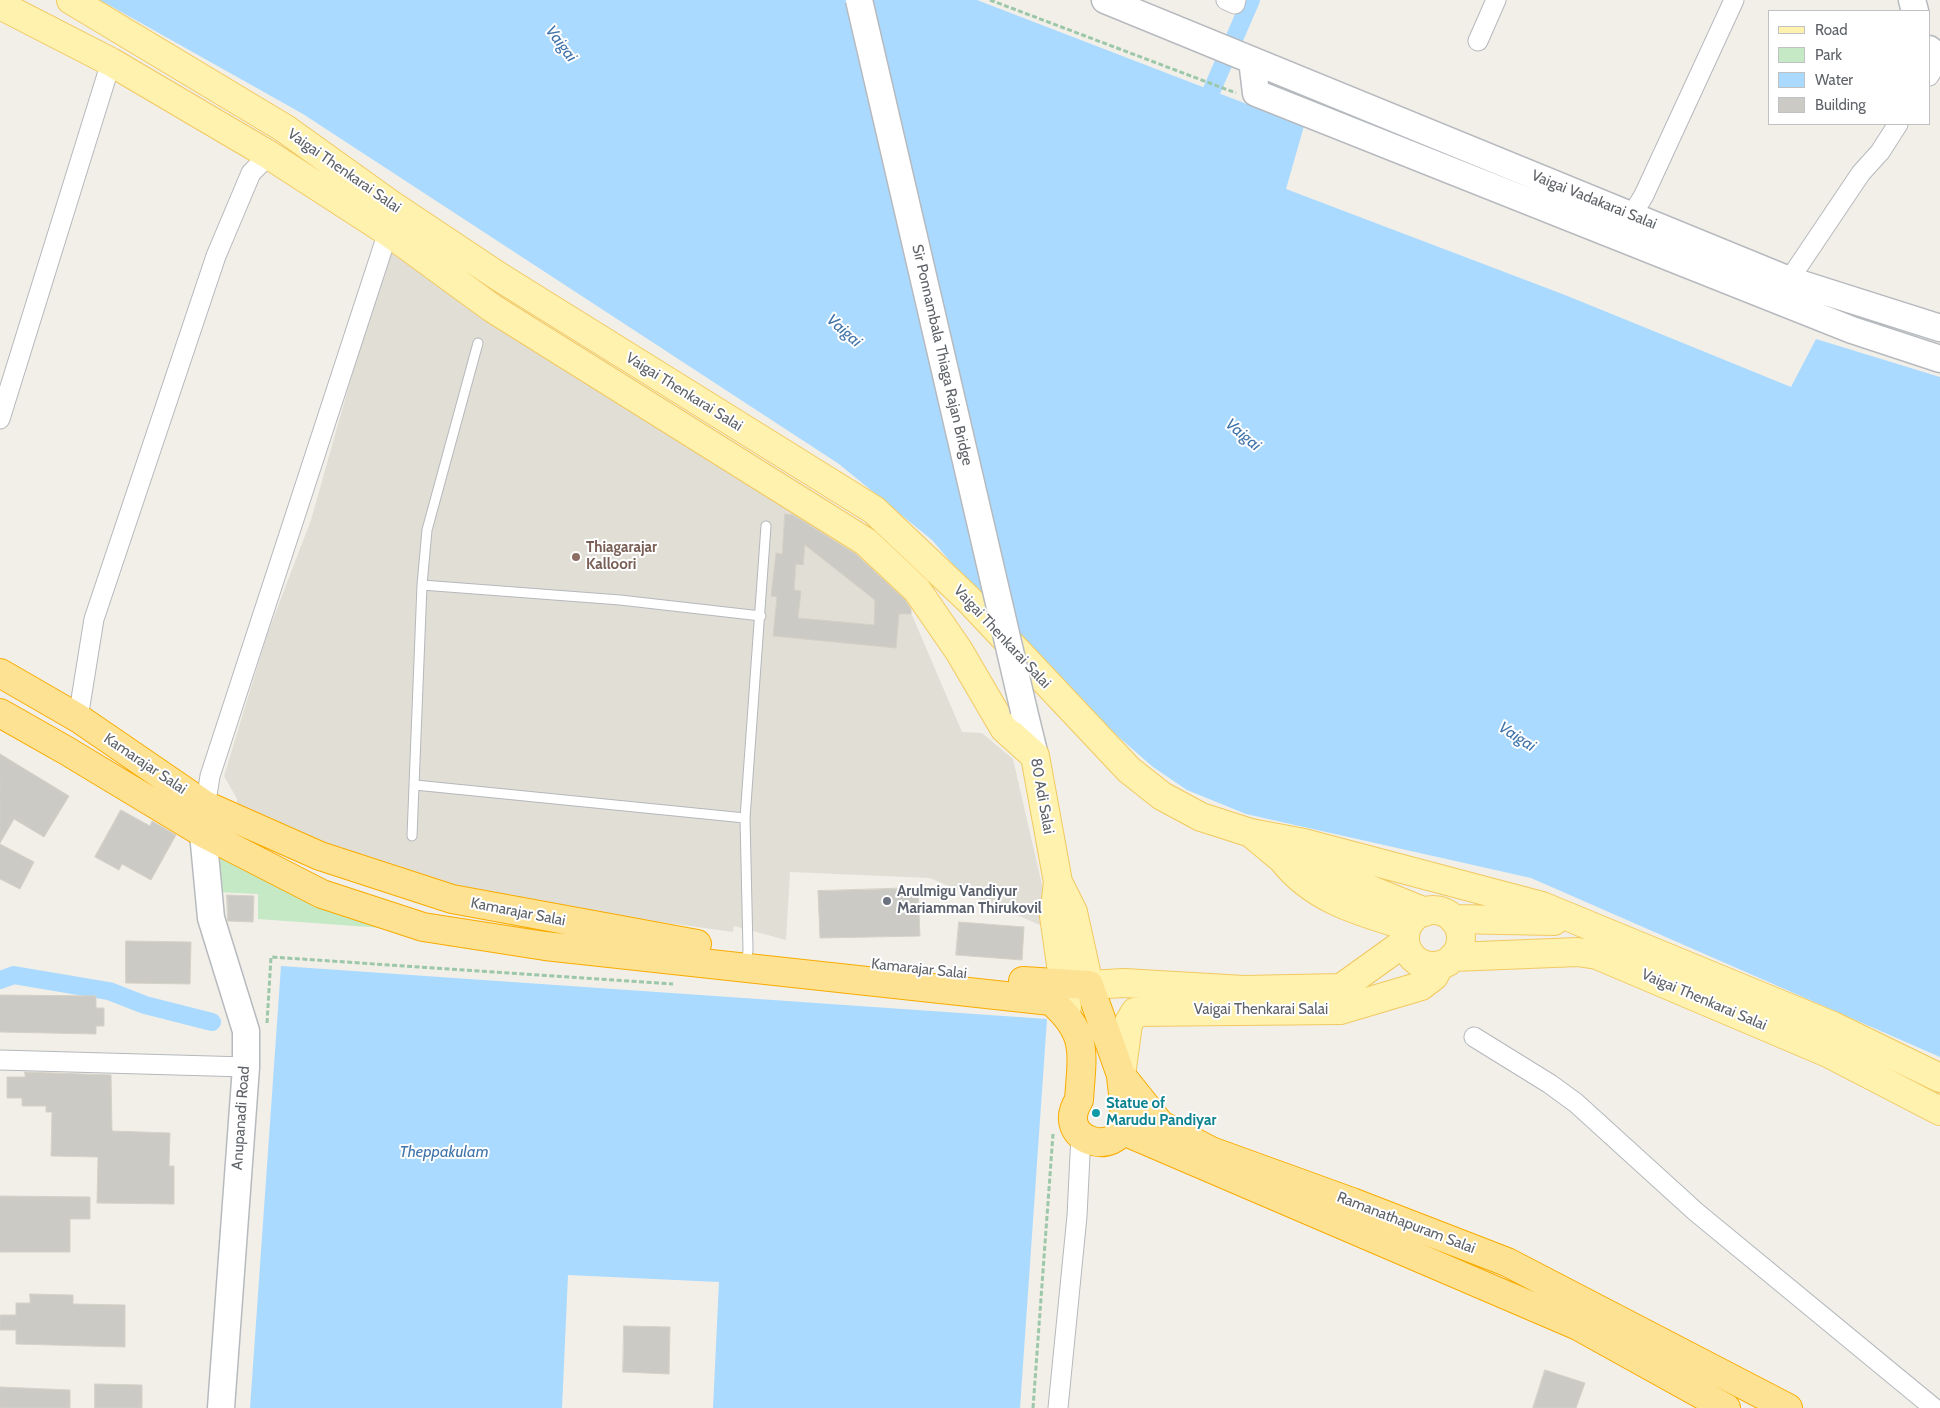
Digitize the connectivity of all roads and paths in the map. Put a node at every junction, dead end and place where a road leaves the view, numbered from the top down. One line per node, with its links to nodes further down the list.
1 (71, 0): 11 (main road, Vaigai Thenkarai Salai)
2 (859, 0): 32 (street, Sir Ponnambala Thiaga Rajan Bridge, bridge)
3 (990, 0): 18 (path)
4 (1105, 0): 14 (street, Vaigai Vadakarai Salai)
5 (1226, 0): 6 (street)
6 (1236, 0)
7 (1496, 0): 12 (street)
8 (1734, 0): 21 (street)
9 (0, 5): 10 (main road, Vaigai Thenkarai Salai)
10 (68, 39): 11 (main road); 16 (main road, Vaigai Thenkarai Salai)
11 (136, 39): 39 (main road, Vaigai Thenkarai Salai)
12 (1478, 41)
13 (1930, 50): 15 (street)
14 (1235, 52): 21 (street, Vaigai Vadakarai Salai); 23 (street)
15 (1940, 58): 17 (street)
16 (111, 62): 20 (main road, Vaigai Thenkarai Salai); 27 (street)
17 (1930, 74)
18 (1229, 90)
19 (1897, 125): 23 (street)
20 (268, 155): 22 (main road, Vaigai Thenkarai Salai); 34 (street)
21 (1632, 215): 23 (street, Vaigai Vadakarai Salai)
22 (388, 232): 35 (main road, Vaigai Thenkarai Salai); 37 (street)
23 (1782, 289): 24 (street, Vaigai Vadakarai Salai); 26 (street, Vaigai Vadakarai Salai)
24 (1940, 328)
25 (478, 343): 29 (lane)
26 (1940, 359)
27 (0, 419)
28 (766, 526): 30 (lane)
29 (422, 585): 30 (lane); 36 (lane)
30 (761, 616): 38 (lane)
31 (0, 674): 34 (highway, Kamarajar Salai)
32 (1024, 711): 35 (street, 80 Adi Salai)
33 (0, 713): 40 (highway, Kamarajar Salai)
34 (78, 718): 37 (highway, Kamarajar Salai)
35 (1035, 756): 48 (main road, 80 Adi Salai)
36 (415, 785): 38 (lane); 41 (lane)
37 (204, 804): 40 (street); 45 (highway, Kamarajar Salai)
38 (745, 818): 45 (lane)
39 (1251, 832): 43 (main road, Vaigai Thenkarai Salai); 44 (main road, Vaigai Thenkarai Salai)
40 (202, 833): 45 (highway, Kamarajar Salai); 53 (street, Anupanadi Road)
41 (412, 836)
42 (1453, 920): 43 (main road, Vaigai Thenkarai Salai); 44 (main road); 46 (main road)
43 (1575, 922): 55 (main road, Vaigai Thenkarai Salai)
44 (1412, 926): 46 (main road); 48 (main road, Vaigai Thenkarai Salai)
45 (747, 959): 48 (highway, Kamarajar Salai); 49 (highway, Kamarajar Salai)
46 (1446, 962): 54 (main road, Vaigai Thenkarai Salai); 56 (main road, Vaigai Thenkarai Salai)
47 (679, 984): 50 (path)
48 (1076, 985): 49 (main road, 80 Adi Salai); 54 (highway, Ramanathapuram Salai)
49 (1069, 1016): 60 (highway)
50 (267, 1026)
51 (1474, 1037): 66 (street)
52 (0, 1060): 53 (street)
53 (246, 1067): 61 (street, Anupanadi Road)
54 (1121, 1075): 57 (highway); 58 (highway, Ramanathapuram Salai)
55 (1940, 1078)
56 (1940, 1112)
57 (1122, 1118): 58 (highway); 60 (highway); 64 (highway, Ramanathapuram Salai)
58 (1160, 1124): 65 (highway, Ramanathapuram Salai)
59 (1054, 1132): 62 (path)
60 (1081, 1136): 63 (street)
61 (221, 1408)
62 (1033, 1408)
63 (1058, 1408)
64 (1726, 1408)
65 (1788, 1408)
66 (1934, 1408)

